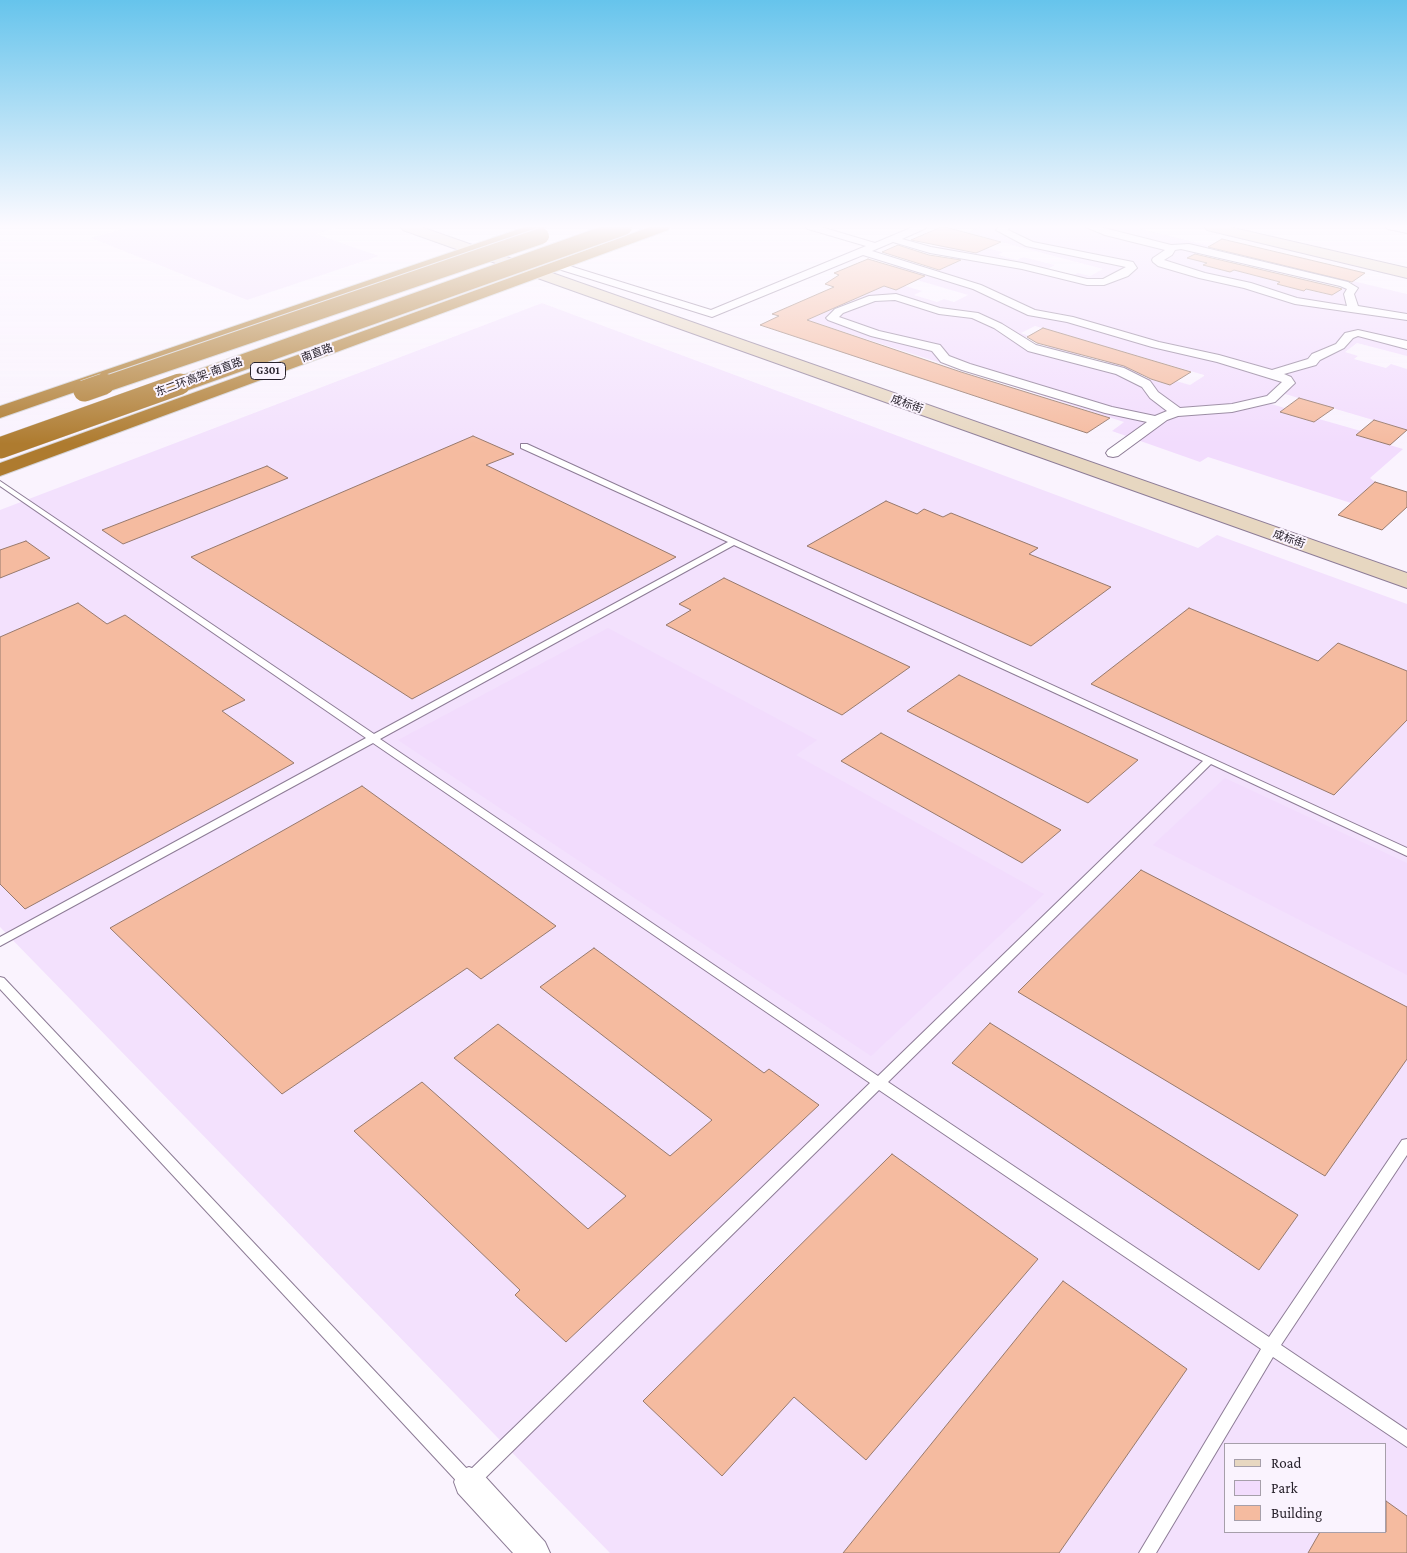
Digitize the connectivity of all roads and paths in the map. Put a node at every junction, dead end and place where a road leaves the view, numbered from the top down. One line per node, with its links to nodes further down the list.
1 (327, 299): 23 (highway)
2 (354, 299): 23 (highway, bridge)
3 (386, 299): 25 (highway, 东二环高架-南直路)
4 (426, 299): 27 (highway, 东二环高架-南直路, bridge)
5 (462, 299): 29 (highway, 南直路 / G301)
6 (613, 299): 33 (street, 成标街)
7 (666, 299): 8 (street)
8 (747, 299)
9 (869, 299): 24 (street)
10 (904, 299): 18 (street)
11 (1003, 299): 15 (street)
12 (1290, 299): 14 (street)
13 (1351, 299): 14 (street)
14 (1354, 309): 16 (street)
15 (1032, 313): 18 (street); 21 (street)
16 (1375, 313): 17 (street); 19 (street)
17 (1407, 317)
18 (998, 326): 22 (street)
19 (1358, 333): 20 (street); 21 (street)
20 (1407, 345)
21 (1271, 374): 22 (street)
22 (1176, 412): 28 (street)
23 (0, 413)
24 (1153, 420)
25 (0, 434)
26 (524, 446): 31 (lane)
27 (0, 448)
28 (1113, 453)
29 (0, 470)
30 (0, 483): 34 (lane)
31 (734, 542): 34 (lane); 35 (lane)
32 (1407, 558): 33 (street)
33 (1398, 578)
34 (374, 740): 37 (lane); 39 (lane)
35 (1210, 760): 36 (lane); 39 (lane)
36 (1407, 852)
37 (0, 942)
38 (0, 981): 43 (lane)
39 (880, 1084): 41 (lane); 43 (lane)
40 (1407, 1144): 41 (lane)
41 (1272, 1347): 42 (lane); 45 (lane)
42 (1407, 1438)
43 (470, 1482): 44 (street)
44 (534, 1553)
45 (1147, 1553)

